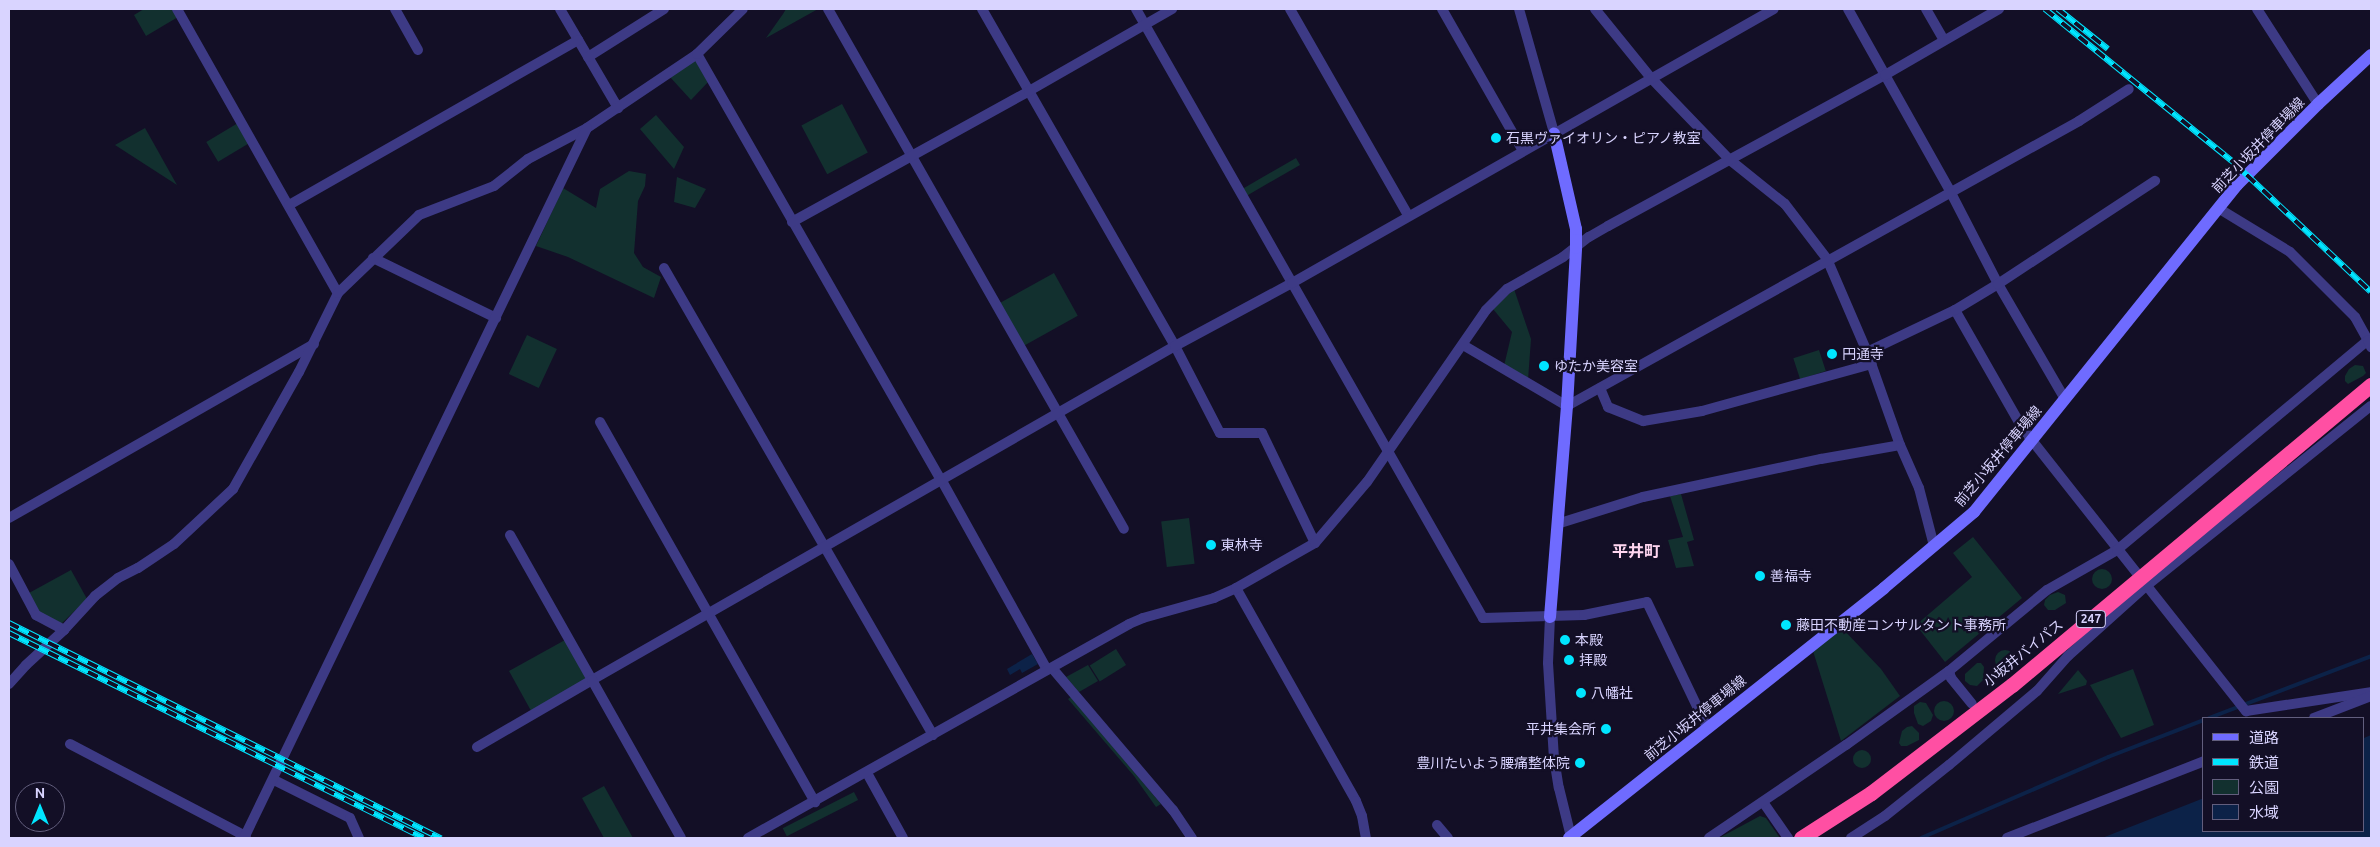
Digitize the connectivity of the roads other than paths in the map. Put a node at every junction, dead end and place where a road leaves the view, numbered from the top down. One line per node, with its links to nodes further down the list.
1 (177, 9): 39 (street)
2 (395, 9): 22 (street)
3 (560, 9): 20 (street)
4 (664, 9): 25 (street)
5 (742, 9): 23 (street)
6 (828, 9): 35 (street)
7 (982, 9): 29 (street)
8 (1136, 9): 19 (street)
9 (1172, 9): 19 (street)
10 (1290, 9): 41 (street)
11 (1442, 9): 34 (street)
12 (1520, 9): 33 (street)
13 (1595, 9): 27 (street)
14 (1774, 9): 27 (street)
15 (1848, 9): 26 (street)
16 (1926, 9): 21 (street)
17 (1999, 9): 21 (street)
18 (2258, 9): 30 (street)
19 (1145, 24): 29 (street); 47 (street)
20 (578, 40): 25 (street); 39 (street)
21 (1944, 40): 26 (street)
22 (418, 50)
23 (697, 54): 31 (street); 42 (street)
24 (2371, 55): 30 (main road, 前芝小坂井停車場線)
25 (588, 56): 31 (street)
26 (1885, 75): 36 (street); 38 (street)
27 (1651, 78): 33 (street); 36 (street)
28 (2129, 89): 38 (street)
29 (1029, 91): 35 (street); 55 (street)
30 (2318, 104): 40 (main road, 前芝小坂井停車場線)
31 (618, 108): 32 (street)
32 (587, 128): 44 (street); 51 (street)
33 (1554, 133): 34 (street); 43 (main road)
34 (1523, 151): 41 (street)
35 (912, 157): 42 (street); 63 (street)
36 (1730, 160): 43 (street); 45 (street)
37 (2155, 181): 48 (street)
38 (1950, 191): 45 (street); 48 (street)
39 (289, 205): 49 (street)
40 (2218, 208): 52 (street); 60 (main road, 前芝小坂井停車場線)
41 (1408, 215): 47 (street)
42 (792, 222): 68 (street)
43 (1576, 248): 54 (street); 61 (main road)
44 (373, 258): 49 (street); 51 (street)
45 (1827, 260): 56 (street); 59 (street)
46 (664, 268): 75 (street)
47 (1292, 283): 55 (street); 67 (street)
48 (1998, 284): 50 (street); 60 (street)
49 (338, 292): 53 (street)
50 (1955, 310): 56 (street); 65 (street)
51 (496, 318): 97 (street)
52 (2369, 343): 76 (street)
53 (314, 344): 69 (street); 82 (street)
54 (1463, 345): 61 (street); 67 (street)
55 (1175, 346): 63 (street); 73 (street)
56 (1867, 352): 57 (street)
57 (1872, 364): 59 (street); 66 (street)
58 (2371, 385): 112 (highway, 小坂井バイパス / 247, bridge)
59 (1600, 388): 61 (street)
60 (2065, 399): 65 (main road, 前芝小坂井停車場線)
61 (1567, 406): 70 (main road)
62 (2371, 406): 78 (street)
63 (1058, 414): 68 (street); 71 (street)
64 (600, 422): 80 (street)
65 (2033, 440): 74 (main road, 前芝小坂井停車場線); 76 (street)
66 (1900, 445): 70 (street); 74 (street)
67 (1389, 451): 73 (street); 81 (street)
68 (942, 480): 75 (street); 83 (street)
69 (9, 518)
70 (1557, 524): 81 (main road)
71 (1124, 528)
72 (510, 535): 85 (street)
73 (1315, 543): 79 (street)
74 (1934, 546): 91 (main road, 前芝小坂井停車場線)
75 (824, 548): 80 (street); 92 (street)
76 (2117, 550): 78 (street); 84 (street)
77 (9, 564): 82 (street)
78 (2146, 586): 87 (street); 113 (street)
79 (1236, 588): 83 (street); 107 (street)
80 (708, 614): 85 (street); 98 (street)
81 (1550, 617): 91 (street); 109 (street)
82 (64, 630): 86 (street)
83 (1049, 669): 92 (street); 106 (street)
84 (1949, 671): 89 (street); 99 (street)
85 (592, 680): 94 (street); 103 (street)
86 (9, 684)
87 (2371, 692)
88 (2371, 696): 90 (street)
89 (1972, 704)
90 (2317, 717)
91 (1707, 727): 109 (main road, 前芝小坂井停車場線)
92 (933, 735): 96 (street)
93 (70, 744): 101 (street)
94 (477, 747)
95 (2202, 762): 114 (street)
96 (867, 773): 98 (street); 105 (street)
97 (274, 780): 101 (street); 102 (street)
98 (816, 802): 104 (street)
99 (1763, 802): 110 (street); 111 (street)
100 (1438, 825): 108 (street)
101 (243, 837)
102 (359, 838)
103 (681, 838)
104 (748, 838)
105 (903, 838)
106 (1192, 838)
107 (1366, 838)
108 (1448, 838)
109 (1570, 838)
110 (1709, 838)
111 (1788, 838)
112 (1801, 838)
113 (1850, 838)
114 (2008, 838)

